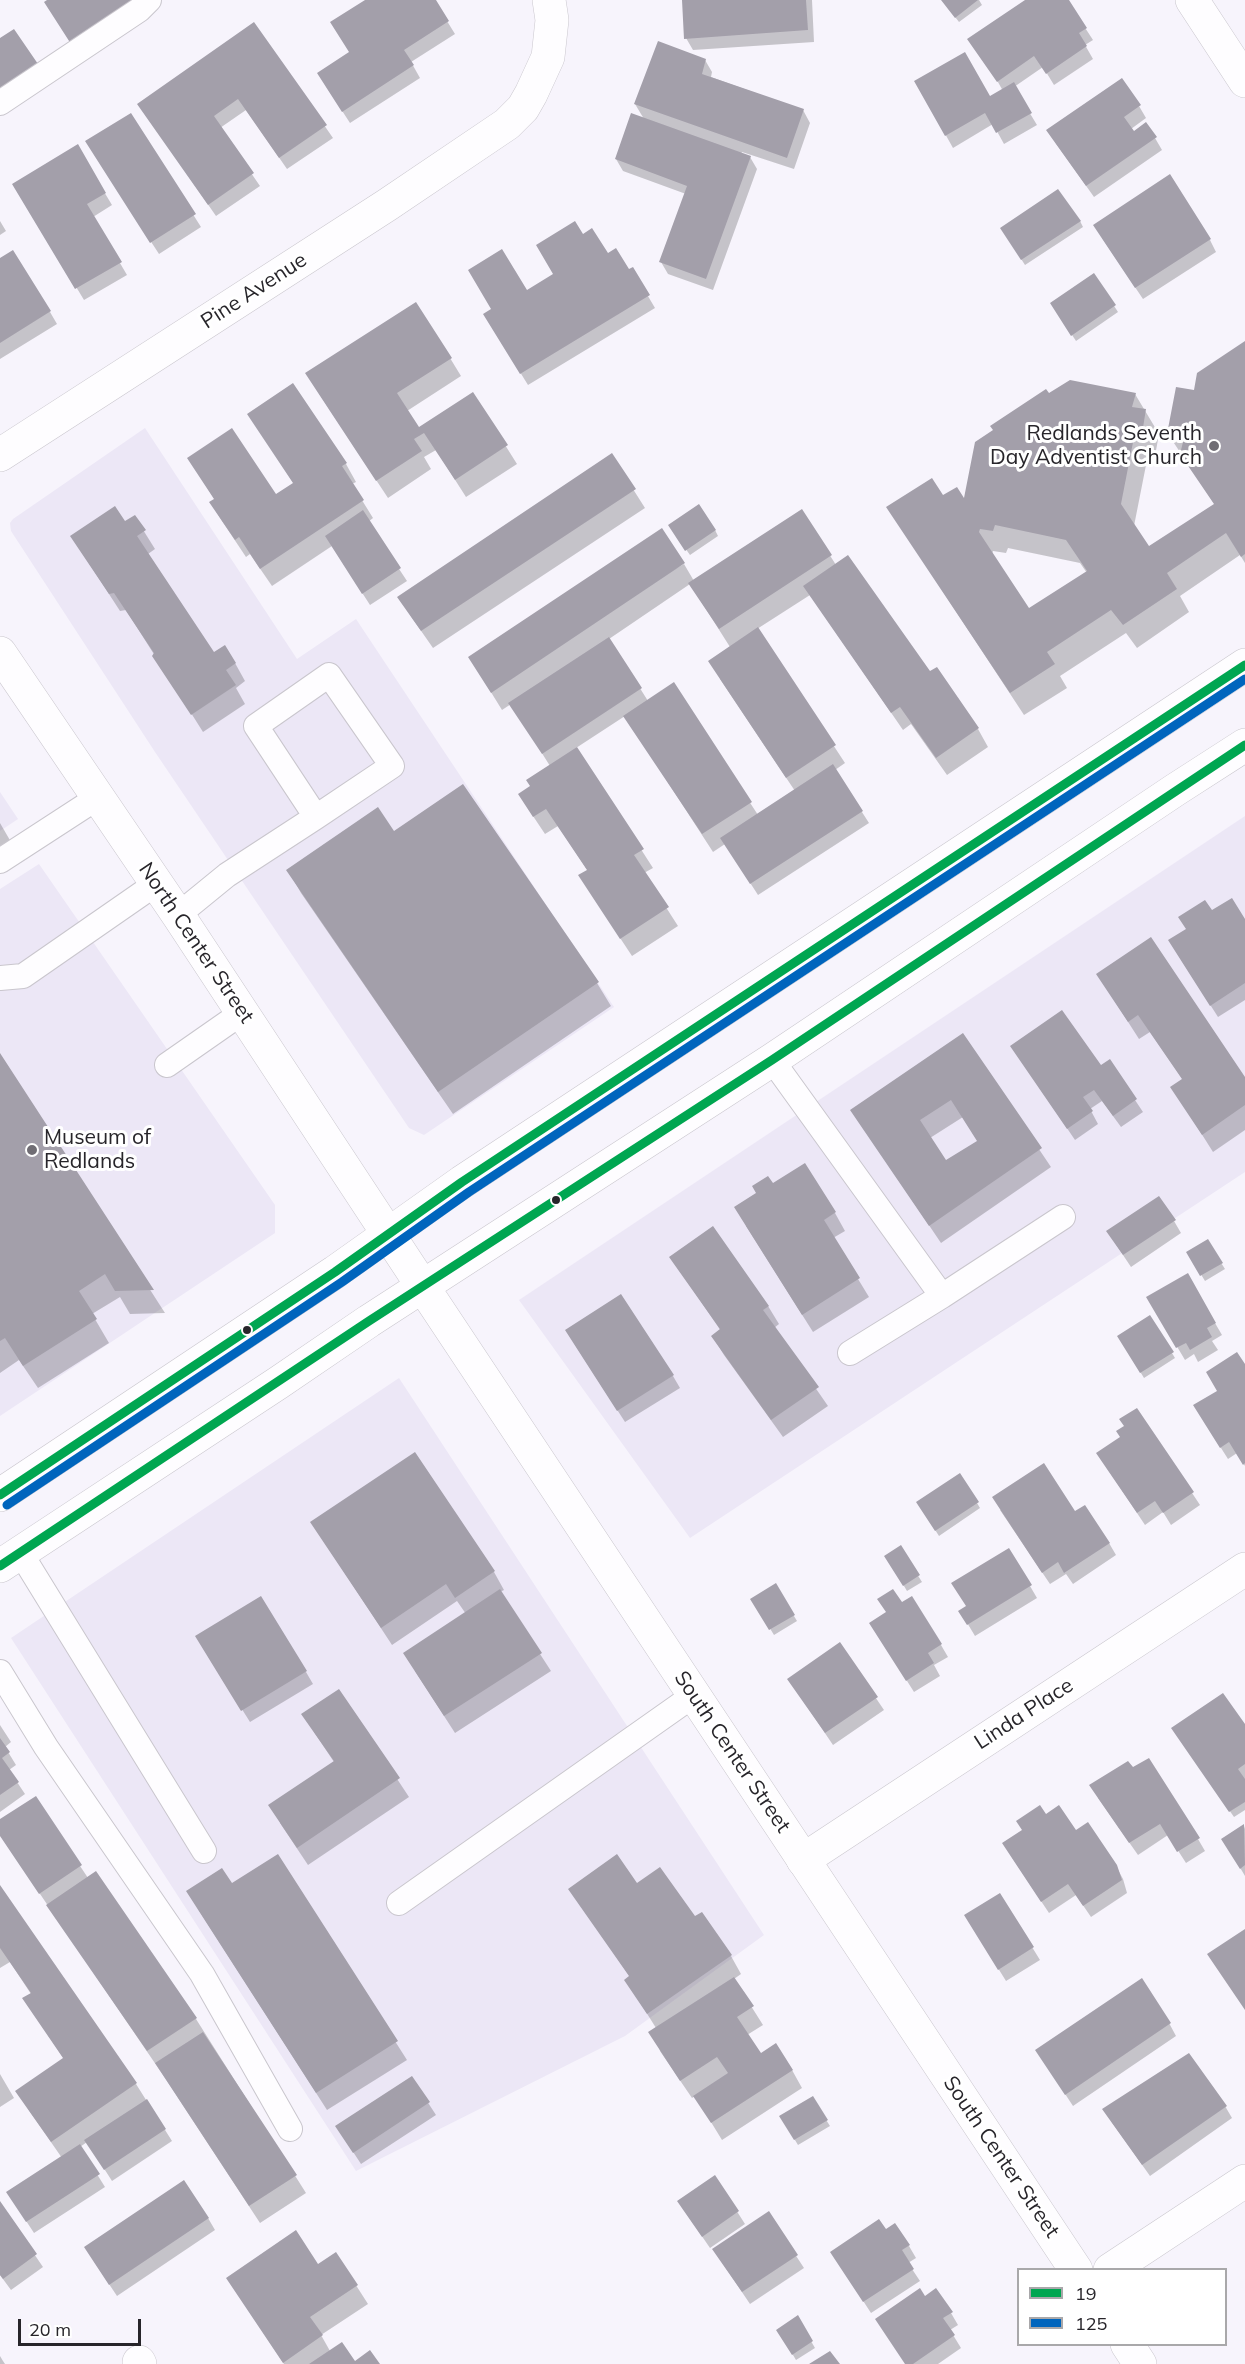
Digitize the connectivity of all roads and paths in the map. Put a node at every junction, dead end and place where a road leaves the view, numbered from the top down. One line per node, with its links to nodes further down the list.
1 (149, 0): 5 (lane)
2 (549, 0): 6 (street, Pine Avenue)
3 (1192, 0): 4 (street)
4 (1245, 81)
5 (0, 103)
6 (0, 455)
7 (0, 653): 10 (street, North Center Street)
8 (1245, 665): 20 (street)
9 (1245, 746): 17 (street)
10 (97, 798): 12 (lane); 13 (street, North Center Street)
11 (316, 817): 11 (lane); 14 (lane)
12 (0, 861)
13 (157, 883): 14 (street, North Center Street); 15 (lane)
14 (178, 915): 16 (street, North Center Street)
15 (12, 977)
16 (243, 1012): 18 (lane); 20 (street, North Center Street)
17 (772, 1060): 21 (street); 22 (lane)
18 (167, 1065)
19 (1063, 1217): 22 (lane)
20 (389, 1234): 21 (street, South Center Street); 24 (street)
21 (423, 1287): 25 (street); 28 (street, South Center Street)
22 (942, 1296): 23 (lane)
23 (850, 1353)
24 (0, 1495)
25 (10, 1559): 29 (lane)
26 (1245, 1569): 30 (street, Linda Place)
27 (0, 1672): 32 (lane)
28 (694, 1695): 30 (street, South Center Street); 31 (lane)
29 (204, 1851)
30 (803, 1860): 34 (street, South Center Street)
31 (399, 1902)
32 (290, 2129)
33 (1245, 2181): 35 (street)
34 (1075, 2268)
35 (1113, 2268)
36 (1128, 2346): 37 (street)
37 (1140, 2364)

